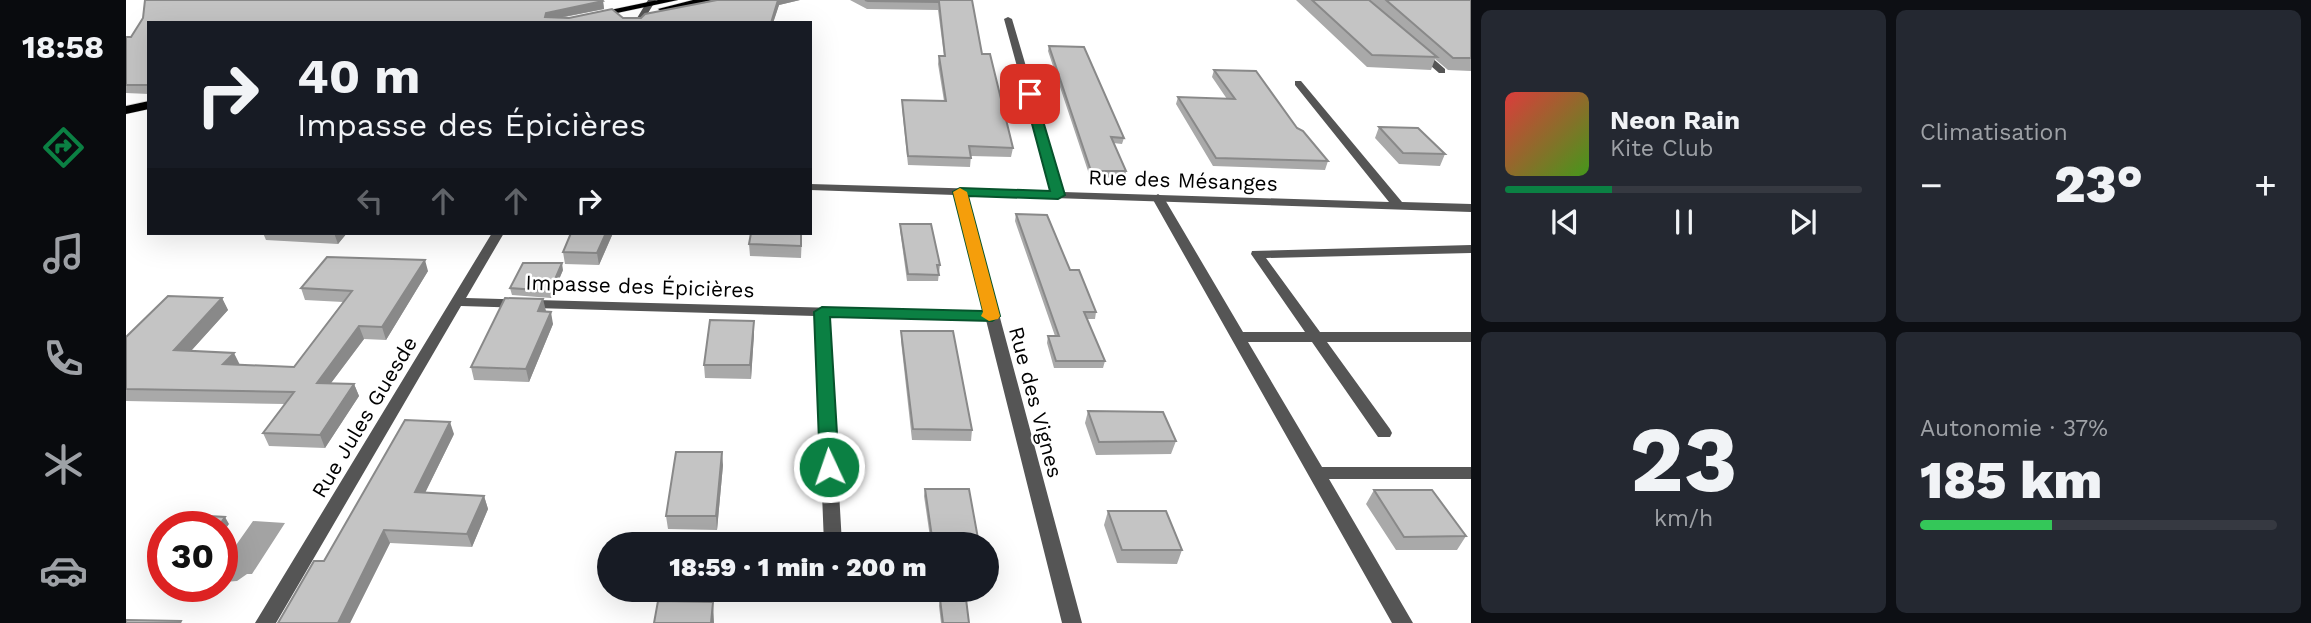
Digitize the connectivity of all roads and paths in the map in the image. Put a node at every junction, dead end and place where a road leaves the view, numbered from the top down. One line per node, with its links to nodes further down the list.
1 (673, 0): 3 (main road)
2 (708, 0): 3 (main road)
3 (649, 6): 5 (main road); 6 (main road); 7 (street)
4 (1008, 19): 15 (street)
5 (564, 21)
6 (597, 21)
7 (639, 21)
8 (1412, 45): 9 (street)
9 (1442, 71)
10 (1298, 83): 17 (street)
11 (147, 105): 12 (main road)
12 (126, 110)
13 (812, 187): 14 (street, Rue des Mésanges)
14 (960, 192): 15 (street, Rue des Mésanges); 23 (street, Rue des Vignes)
15 (1058, 195): 16 (street, Rue des Mésanges)
16 (1158, 198): 17 (street, Rue des Mésanges); 24 (street)
17 (1399, 206): 18 (street, Rue des Mésanges)
18 (1471, 208)
19 (497, 235): 21 (street, Rue Jules Guesde)
20 (1471, 249): 26 (street)
21 (458, 302): 22 (street, Impasse des Épicières); 31 (street, Rue Jules Guesde)
22 (822, 312): 23 (street, Impasse des Épicières); 30 (street)
23 (992, 316): 32 (street, Rue des Vignes)
24 (1238, 337): 26 (street); 29 (street)
25 (1471, 337): 26 (street)
26 (1316, 338): 27 (street)
27 (1384, 433)
28 (1471, 472): 29 (street)
29 (1316, 473): 33 (street)
30 (832, 532)
31 (265, 623)
32 (1072, 623)
33 (1403, 623)

